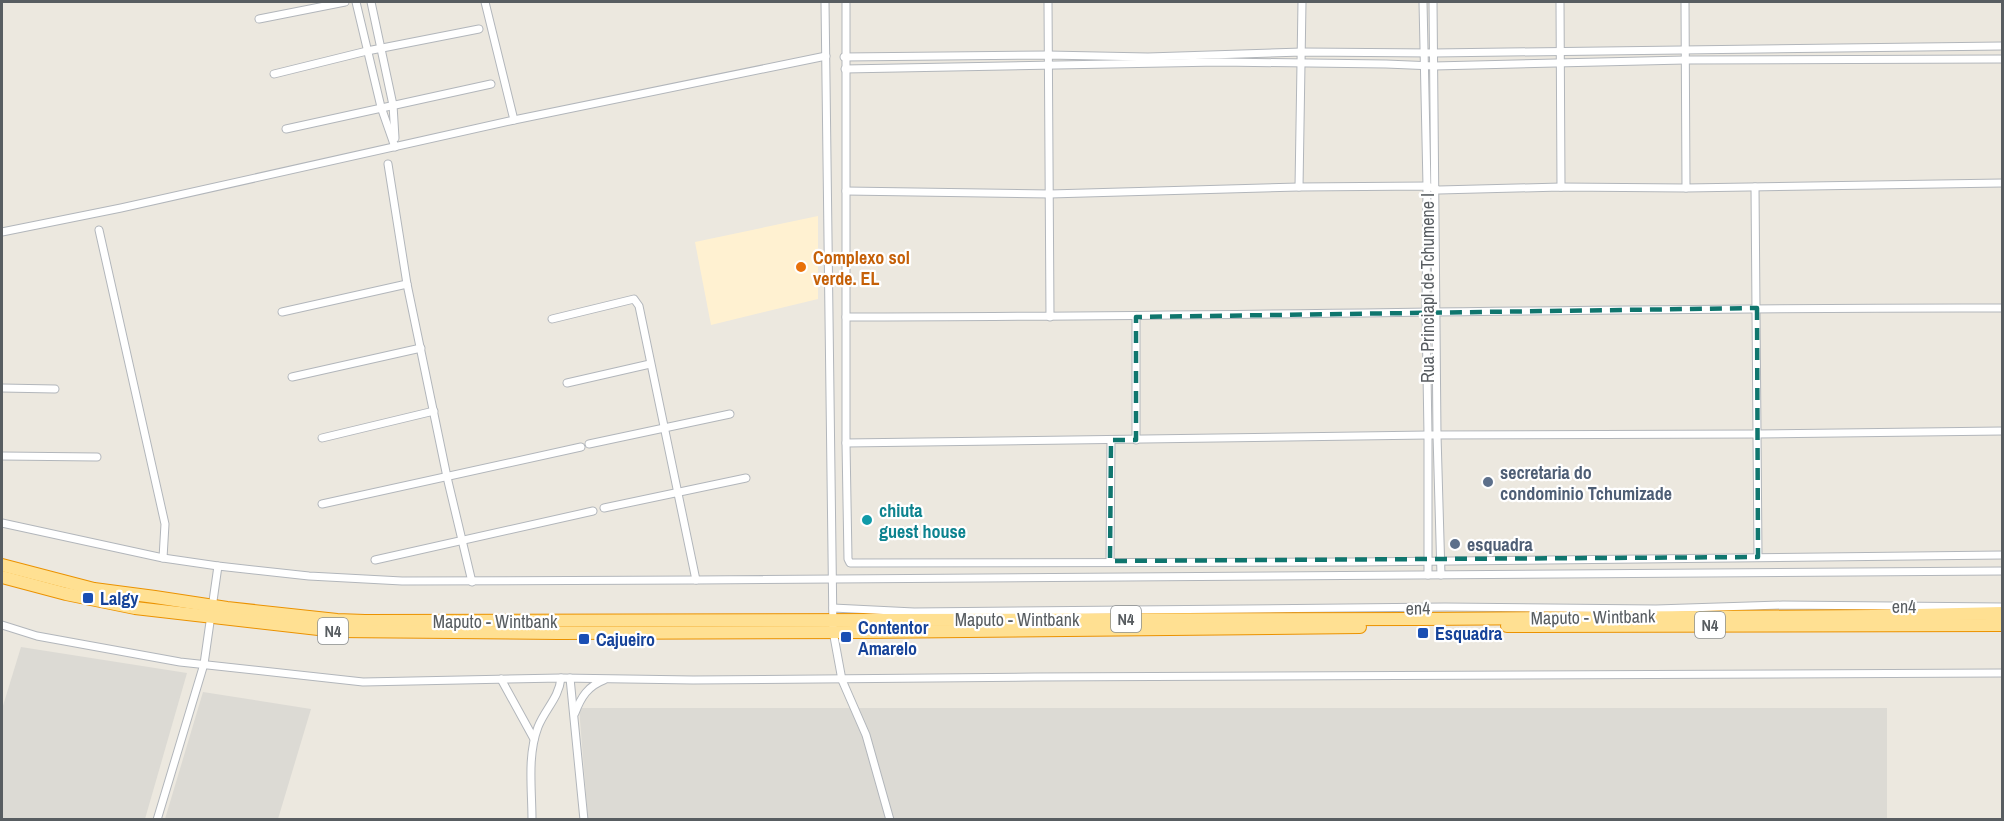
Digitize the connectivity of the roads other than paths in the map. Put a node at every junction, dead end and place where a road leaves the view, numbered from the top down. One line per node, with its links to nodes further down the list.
1 (345, 2): 13 (street)
2 (356, 2): 18 (street)
3 (371, 2): 16 (street)
4 (485, 2): 38 (street)
5 (825, 2): 24 (street)
6 (846, 2): 25 (street)
7 (1048, 2): 23 (street)
8 (1302, 2): 19 (street)
9 (1423, 2): 21 (street, Rua Princiapl de Tchumene I)
10 (1433, 2): 22 (street, Rua Princiapl de Tchumene I)
11 (1560, 2): 20 (street)
12 (1685, 2): 17 (street)
13 (260, 19)
14 (479, 29): 16 (street)
15 (2002, 46): 17 (street)
16 (381, 49): 18 (street); 36 (street)
17 (1684, 49): 20 (street); 27 (street)
18 (367, 51): 34 (street); 37 (street)
19 (1302, 52): 21 (street); 23 (street); 29 (street)
20 (1561, 52): 22 (street); 28 (street)
21 (1425, 53): 22 (street); 31 (street, Rua Princiapl de Tchumene I)
22 (1434, 53): 32 (street, Rua Princiapl de Tchumene I)
23 (1048, 55): 25 (street); 30 (street)
24 (826, 56): 38 (street); 102 (street)
25 (844, 57): 33 (street)
26 (2002, 59): 27 (street)
27 (1685, 60): 28 (street); 48 (street)
28 (1561, 63): 32 (street); 45 (street)
29 (1302, 64): 30 (street); 31 (street); 44 (street)
30 (1048, 66): 33 (street); 50 (street)
31 (1424, 66): 32 (street); 43 (street, Rua Princiapl de Tchumene I)
32 (1434, 66): 47 (street, Rua Princiapl de Tchumene I)
33 (845, 69): 49 (street)
34 (274, 74)
35 (491, 84): 36 (street)
36 (393, 105): 37 (street); 40 (street)
37 (381, 107): 39 (street); 40 (street)
38 (514, 120): 40 (street)
39 (286, 129)
40 (395, 147): 52 (street)
41 (388, 164): 53 (street)
42 (2002, 183): 46 (street)
43 (1426, 186): 44 (street); 47 (street); 57 (street, Rua Princiapl de Tchumene I)
44 (1299, 187): 50 (street)
45 (1561, 187): 47 (street); 48 (street)
46 (1755, 187): 48 (street); 54 (street)
47 (1435, 188): 58 (street, Rua Princiapl de Tchumene I)
48 (1686, 188)
49 (846, 191): 50 (street); 60 (street)
50 (1050, 194): 61 (street)
51 (99, 230): 91 (street)
52 (2, 232)
53 (407, 284): 56 (street); 63 (street)
54 (1757, 308): 55 (street); 58 (street); 73 (street)
55 (2002, 308)
56 (282, 312)
57 (1426, 312): 58 (street); 59 (street); 74 (street, Rua Princiapl de Tchumene I)
58 (1436, 312): 74 (street, Rua Princiapl de Tchumene I)
59 (1136, 316): 61 (street); 77 (street)
60 (846, 317): 61 (street); 78 (street)
61 (1050, 317)
62 (552, 319): 64 (street)
63 (421, 348): 65 (street); 69 (street)
64 (650, 364): 66 (street); 71 (street)
65 (292, 377)
66 (567, 383)
67 (2, 388): 68 (street)
68 (55, 389)
69 (434, 411): 75 (street); 81 (street)
70 (730, 414): 71 (street)
71 (665, 429): 81 (street); 83 (street)
72 (2002, 431): 73 (street)
73 (1757, 434): 74 (street); 90 (street)
74 (1432, 435): 77 (street); 94 (street, Rua Princiapl de Tchumene I); 95 (street, Rua Princiapl de Tchumene I)
75 (322, 438)
76 (1111, 440): 77 (street); 78 (street); 93 (street)
77 (1136, 440)
78 (846, 443): 93 (street)
79 (2, 456): 80 (street)
80 (97, 457)
81 (447, 477): 84 (street); 88 (street)
82 (746, 478): 83 (street)
83 (679, 491): 85 (street); 103 (street)
84 (322, 504)
85 (603, 508)
86 (593, 511): 88 (street)
87 (2, 523): 91 (street)
88 (462, 541): 92 (street); 104 (street)
89 (2002, 555): 90 (street)
90 (1758, 557): 95 (street)
91 (163, 558): 97 (street)
92 (375, 560)
93 (1110, 561): 94 (street)
94 (1429, 561): 95 (street); 99 (street, Rua Princiapl de Tchumene I)
95 (1441, 561): 100 (street, Rua Princiapl de Tchumene I)
96 (2, 565): 106 (highway, Maputo - Wintbank / N4)
97 (218, 566): 104 (street); 106 (street)
98 (2002, 571): 100 (street)
99 (1428, 575): 100 (street); 102 (street)
100 (1441, 575)
101 (2, 577): 106 (highway, Maputo - Wintbank / N4)
102 (832, 579): 103 (street); 108 (street)
103 (696, 580): 104 (street)
104 (472, 582)
105 (2002, 607): 108 (street, en4)
106 (211, 612): 108 (highway, Maputo - Wintbank / N4); 111 (street)
107 (2002, 613): 108 (highway, Maputo - Wintbank / N4)
108 (833, 620): 110 (highway, Maputo - Wintbank / N4); 116 (street)
109 (2, 625): 111 (street)
110 (2002, 625)
111 (204, 664): 115 (street); 119 (street)
112 (2002, 673): 116 (street)
113 (566, 678): 114 (street); 115 (street); 117 (street); 118 (street)
114 (609, 678): 116 (street); 117 (street)
115 (501, 679): 118 (street)
116 (842, 680): 122 (street)
117 (575, 715): 121 (street)
118 (534, 739): 120 (street)
119 (158, 819)
120 (532, 819)
121 (584, 819)
122 (890, 819)

